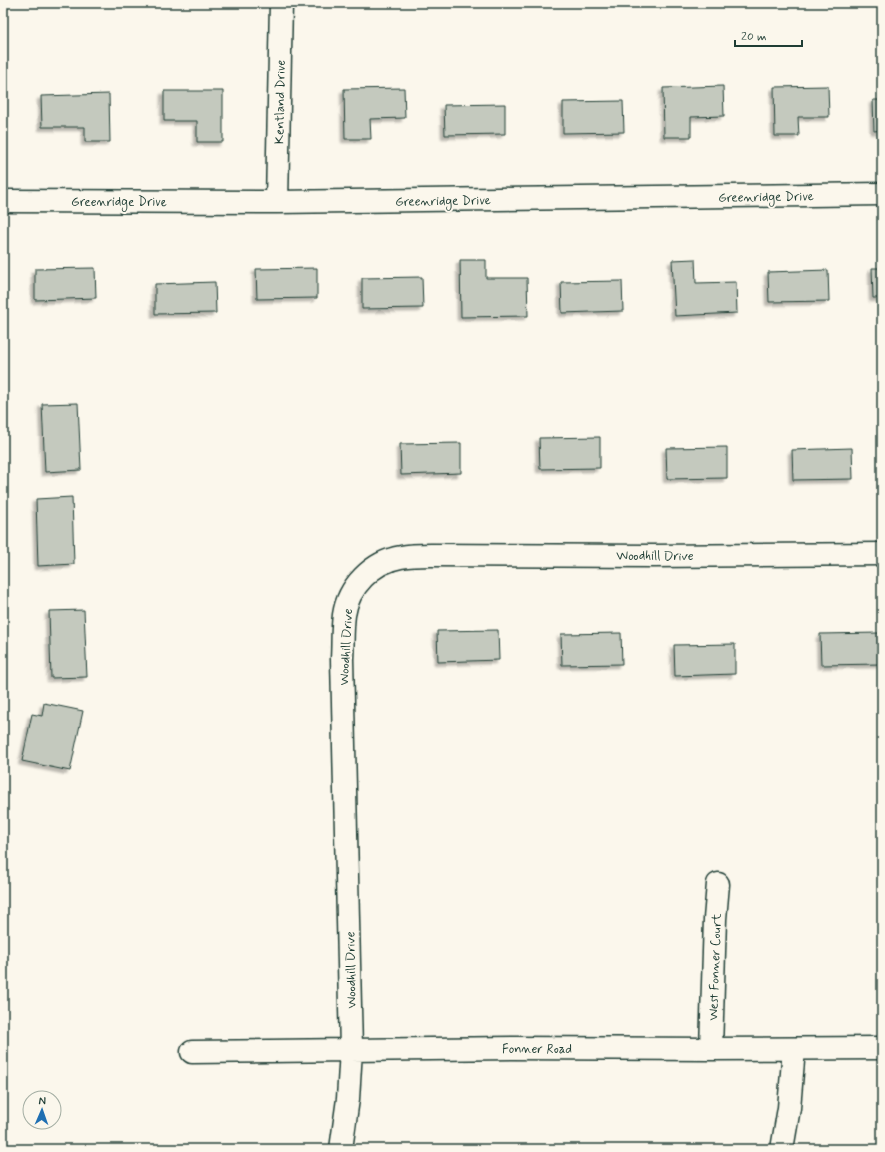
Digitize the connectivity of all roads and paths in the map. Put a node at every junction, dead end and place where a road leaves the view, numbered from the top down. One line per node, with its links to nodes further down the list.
1 (281, 3): 4 (street, Kentland Drive)
2 (882, 194): 4 (street, Greenridge Drive)
3 (3, 201): 4 (street, Greenridge Drive)
4 (277, 202)
5 (882, 554): 10 (street, Woodhill Drive)
6 (718, 884): 8 (street, West Fonner Court)
7 (882, 1048): 9 (street, Fonner Road)
8 (711, 1049): 9 (street, Fonner Road); 10 (street, Fonner Road)
9 (794, 1049): 13 (street)
10 (352, 1050): 11 (street, Fonner Road); 12 (street, Woodhill Drive)
11 (192, 1052)
12 (341, 1149)
13 (782, 1149)

